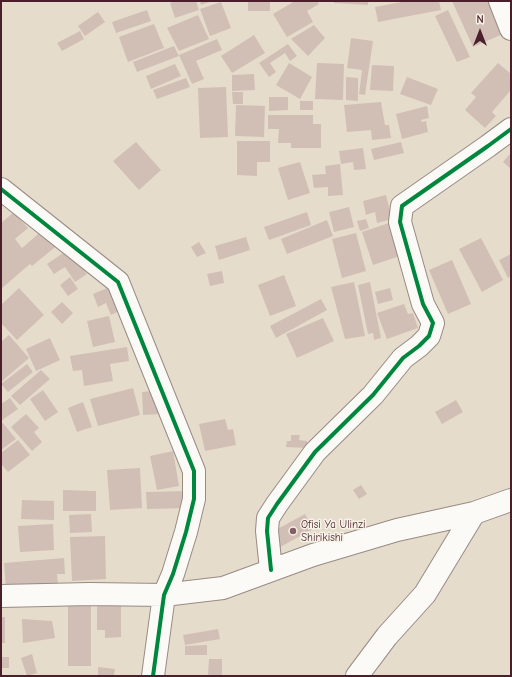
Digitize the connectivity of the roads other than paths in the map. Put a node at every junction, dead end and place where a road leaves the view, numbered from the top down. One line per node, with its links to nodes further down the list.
1 (500, 1): 2 (street)
2 (511, 29)
3 (511, 129): 7 (street)
4 (1, 189): 8 (street)
5 (511, 500): 6 (street)
6 (474, 513): 7 (street); 11 (street)
7 (271, 570): 8 (street)
8 (164, 595): 9 (street); 10 (street)
9 (1, 596)
10 (153, 676)
11 (358, 676)

